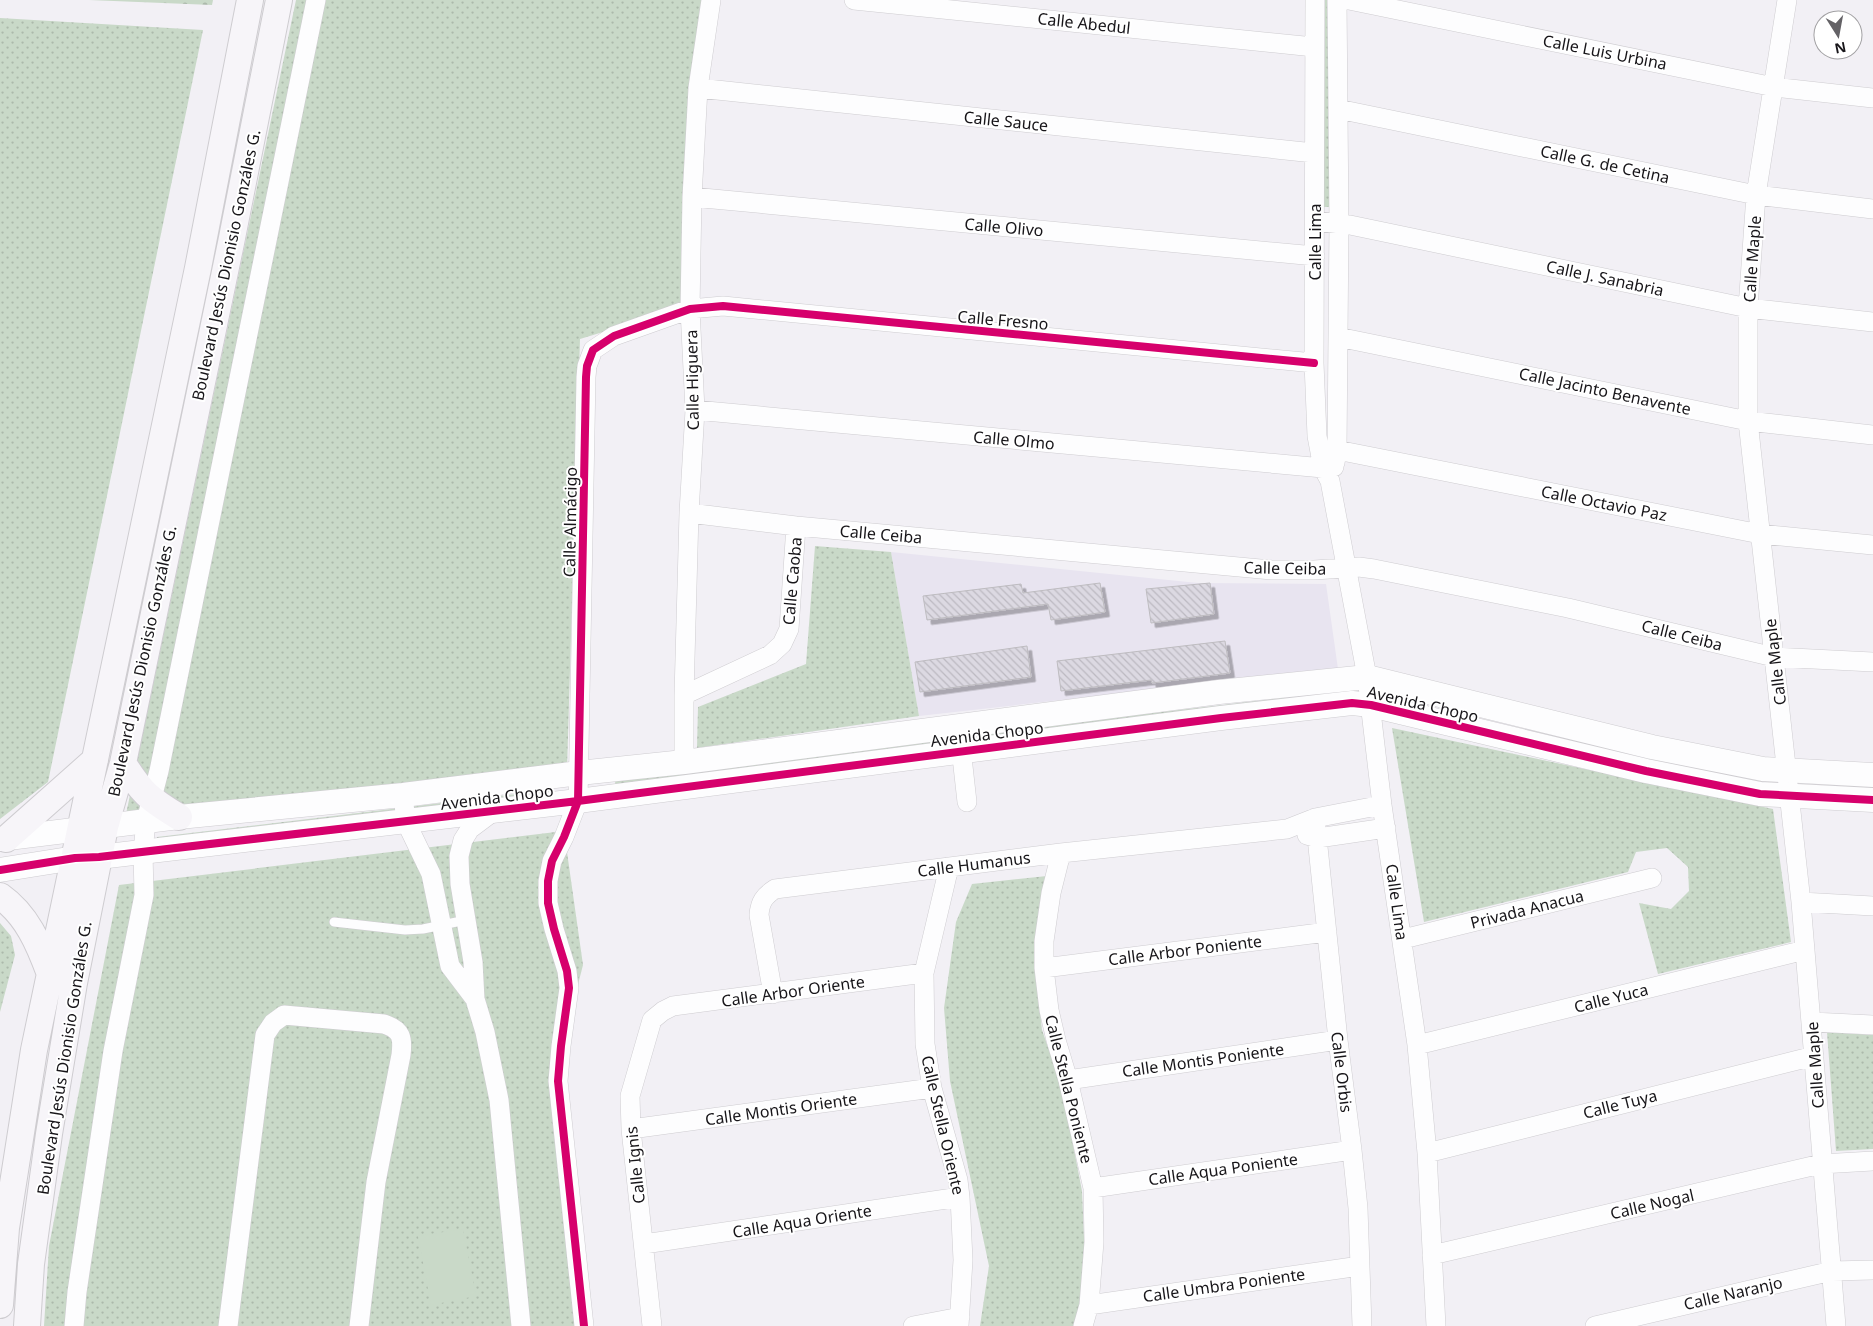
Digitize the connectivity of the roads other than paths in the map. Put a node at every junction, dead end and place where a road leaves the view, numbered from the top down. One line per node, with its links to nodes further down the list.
1 (250, 0): 42 (main road, Boulevard Jesús Dionisio Gonzáles G.)
2 (279, 0): 44 (main road, Boulevard Jesús Dionisio Gonzáles G.)
3 (316, 0): 54 (street)
4 (711, 0): 11 (street, Calle Higuera)
5 (854, 0): 9 (street, Calle Abedul)
6 (1315, 0): 9 (street, Calle Lima)
7 (1338, 0): 10 (street, Calle Luis Urbina); 13 (street, Calle Lima)
8 (1787, 0): 10 (street, Calle Maple)
9 (1314, 47): 14 (street, Calle Lima)
10 (1774, 86): 12 (street, Calle Luis Urbina); 15 (street, Calle Maple)
11 (698, 88): 14 (street, Calle Sauce); 16 (street, Calle Higuera)
12 (1873, 98)
13 (1338, 109): 15 (street, Calle G. de Cetina); 19 (street, Calle Lima)
14 (1314, 153): 18 (street, Calle Lima)
15 (1756, 195): 17 (street, Calle G. de Cetina); 21 (street, Calle Maple)
16 (692, 197): 20 (street, Calle Olivo); 22 (street, Calle Higuera)
17 (1873, 209)
18 (1315, 222): 19 (street, Calle J. Sanabria); 20 (street, Calle Lima)
19 (1339, 223): 21 (street, Calle J. Sanabria); 24 (street, Calle Lima)
20 (1316, 256): 25 (street, Calle Lima)
21 (1748, 308): 23 (street, Calle J. Sanabria); 27 (street, Calle Maple)
22 (690, 309): 25 (street, Calle Fresno); 26 (street, Calle Higuera); 46 (street, Calle Almácigo)
23 (1873, 322)
24 (1338, 337): 27 (street, Calle Jacinto Benavente); 29 (street, Calle Lima)
25 (1314, 363): 29 (street, Calle Lima)
26 (695, 410): 29 (street, Calle Olmo); 30 (street, Calle Higuera)
27 (1748, 421): 28 (street, Calle Jacinto Benavente); 32 (street, Calle Maple)
28 (1873, 435)
29 (1331, 466): 32 (street, Calle Octavio Paz); 34 (street, Calle Lima)
30 (689, 514): 31 (street, Calle Ceiba); 38 (street, Calle Higuera)
31 (796, 526): 34 (street, Calle Ceiba); 38 (street, Calle Caoba)
32 (1760, 534): 33 (street, Calle Octavio Paz); 35 (street, Calle Maple)
33 (1873, 545)
34 (1347, 567): 35 (street, Calle Ceiba); 37 (street, Calle Lima)
35 (1774, 657): 36 (street, Calle Ceiba); 45 (street, Calle Maple)
36 (1873, 662)
37 (1367, 677): 39 (street, Calle Lima); 40 (street, Avenida Chopo); 45 (street, Avenida Chopo)
38 (684, 695): 43 (street, Calle Higuera)
39 (1371, 704): 41 (street, Avenida Chopo); 49 (street, Avenida Chopo); 53 (street, Calle Lima)
40 (958, 727): 41 (street); 43 (street, Avenida Chopo)
41 (962, 751): 51 (street, Avenida Chopo); 52 (street)
42 (95, 760): 59 (main road, Boulevard Jesús Dionisio Gonzáles G.); 63 (main road)
43 (684, 762): 46 (street, Avenida Chopo)
44 (123, 763): 54 (main road); 59 (main road, Boulevard Jesús Dionisio Gonzáles G.)
45 (1788, 771): 47 (street, Avenida Chopo); 49 (street, Calle Maple)
46 (579, 773): 48 (street, Avenida Chopo); 51 (street, Calle Almácigo)
47 (1873, 775)
48 (403, 795): 56 (street, Avenida Chopo); 58 (street)
49 (1790, 796): 50 (street, Avenida Chopo); 71 (street, Calle Maple)
50 (1873, 800)
51 (578, 801): 55 (street, Avenida Chopo); 114 (street, Calle Almácigo)
52 (967, 802)
53 (1382, 805): 57 (street, Calle Humanus); 60 (street, Calle Lima)
54 (149, 811): 56 (main road); 59 (street); 64 (street)
55 (494, 811): 58 (street, Avenida Chopo); 73 (street)
56 (178, 817)
57 (1315, 818): 61 (street, Calle Humanus); 62 (street, Calle Orbis)
58 (406, 822): 64 (street, Avenida Chopo); 75 (street)
59 (93, 827): 63 (street); 66 (main road, Boulevard Jesús Dionisio Gonzáles G.)
60 (1386, 828): 62 (street, Calle Humanus); 77 (street, Calle Lima)
61 (1287, 829): 62 (street, Calle Humanus); 65 (street, Calle Humanus)
62 (1318, 838): 76 (street, Calle Orbis)
63 (3, 839)
64 (143, 852): 66 (street, Avenida Chopo); 110 (street)
65 (1061, 853): 67 (street, Calle Humanus); 79 (street, Calle Stella Poniente)
66 (87, 857): 68 (street, Avenida Chopo); 81 (main road, Boulevard Jesús Dionisio Gonzáles G.); 100 (main road, Boulevard Jesús Dionisio Gonzáles G.)
67 (949, 867): 80 (street, Calle Stella Oriente); 82 (street, Calle Humanus)
68 (0, 870)
69 (1652, 878): 77 (street, Privada Anacua)
70 (0, 896): 81 (main road)
71 (1801, 902): 72 (street); 78 (street, Calle Maple)
72 (1873, 906)
73 (466, 920): 75 (lane); 83 (street)
74 (334, 922): 75 (lane)
75 (442, 925): 83 (street)
76 (1327, 932): 79 (street, Calle Arbor Poniente); 87 (street, Calle Orbis)
77 (1403, 939): 88 (street, Calle Lima)
78 (1805, 950): 85 (street, Calle Maple); 88 (street, Calle Yuca)
79 (1044, 968): 90 (street, Calle Stella Poniente)
80 (924, 973): 82 (street, Calle Arbor Oriente); 91 (street, Calle Stella Oriente)
81 (50, 974): 99 (main road, Boulevard Jesús Dionisio Gonzáles G.)
82 (773, 994): 84 (street, Calle Arbor Oriente)
83 (475, 999): 113 (street)
84 (663, 1011): 92 (street, Calle Ignis)
85 (1812, 1022): 86 (street); 89 (street, Calle Maple)
86 (1873, 1025)
87 (1338, 1040): 90 (street, Calle Montis Poniente); 93 (street, Calle Orbis)
88 (1417, 1045): 94 (street, Calle Lima)
89 (1814, 1056): 94 (street, Calle Tuya); 96 (street, Calle Maple)
90 (1068, 1080): 97 (street, Calle Stella Poniente)
91 (932, 1088): 92 (street, Calle Montis Oriente); 98 (street, Calle Stella Oriente)
92 (631, 1130): 101 (street, Calle Ignis)
93 (1352, 1150): 97 (street, Calle Aqua Poniente); 103 (street, Calle Orbis)
94 (1427, 1152): 102 (street, Calle Lima)
95 (1873, 1161): 96 (street, Calle Nogal)
96 (1821, 1164): 102 (street, Calle Nogal); 105 (street, Calle Maple)
97 (1093, 1188): 106 (street, Calle Stella Poniente)
98 (960, 1197): 101 (street, Calle Aqua Oriente); 108 (street, Calle Stella Oriente)
99 (6, 1228): 100 (main road); 107 (main road, Boulevard Jesús Dionisio Gonzáles G.)
100 (36, 1234): 109 (main road, Boulevard Jesús Dionisio Gonzáles G.)
101 (644, 1244): 115 (street, Calle Ignis)
102 (1432, 1255): 119 (street, Calle Lima)
103 (1360, 1266): 106 (street, Calle Umbra Poniente); 118 (street, Calle Orbis)
104 (1873, 1270): 105 (street, Calle Naranjo)
105 (1832, 1271): 120 (street, Calle Naranjo); 121 (street, Calle Maple)
106 (1089, 1304): 117 (street, Calle Stella Poniente)
107 (0, 1305)
108 (960, 1322): 116 (street)
109 (27, 1326)
110 (74, 1326)
111 (228, 1326): 112 (street)
112 (359, 1326)
113 (521, 1326)
114 (584, 1326)
115 (652, 1326)
116 (913, 1326)
117 (1083, 1326)
118 (1362, 1326)
119 (1436, 1326)
120 (1595, 1326)
121 (1836, 1326)

